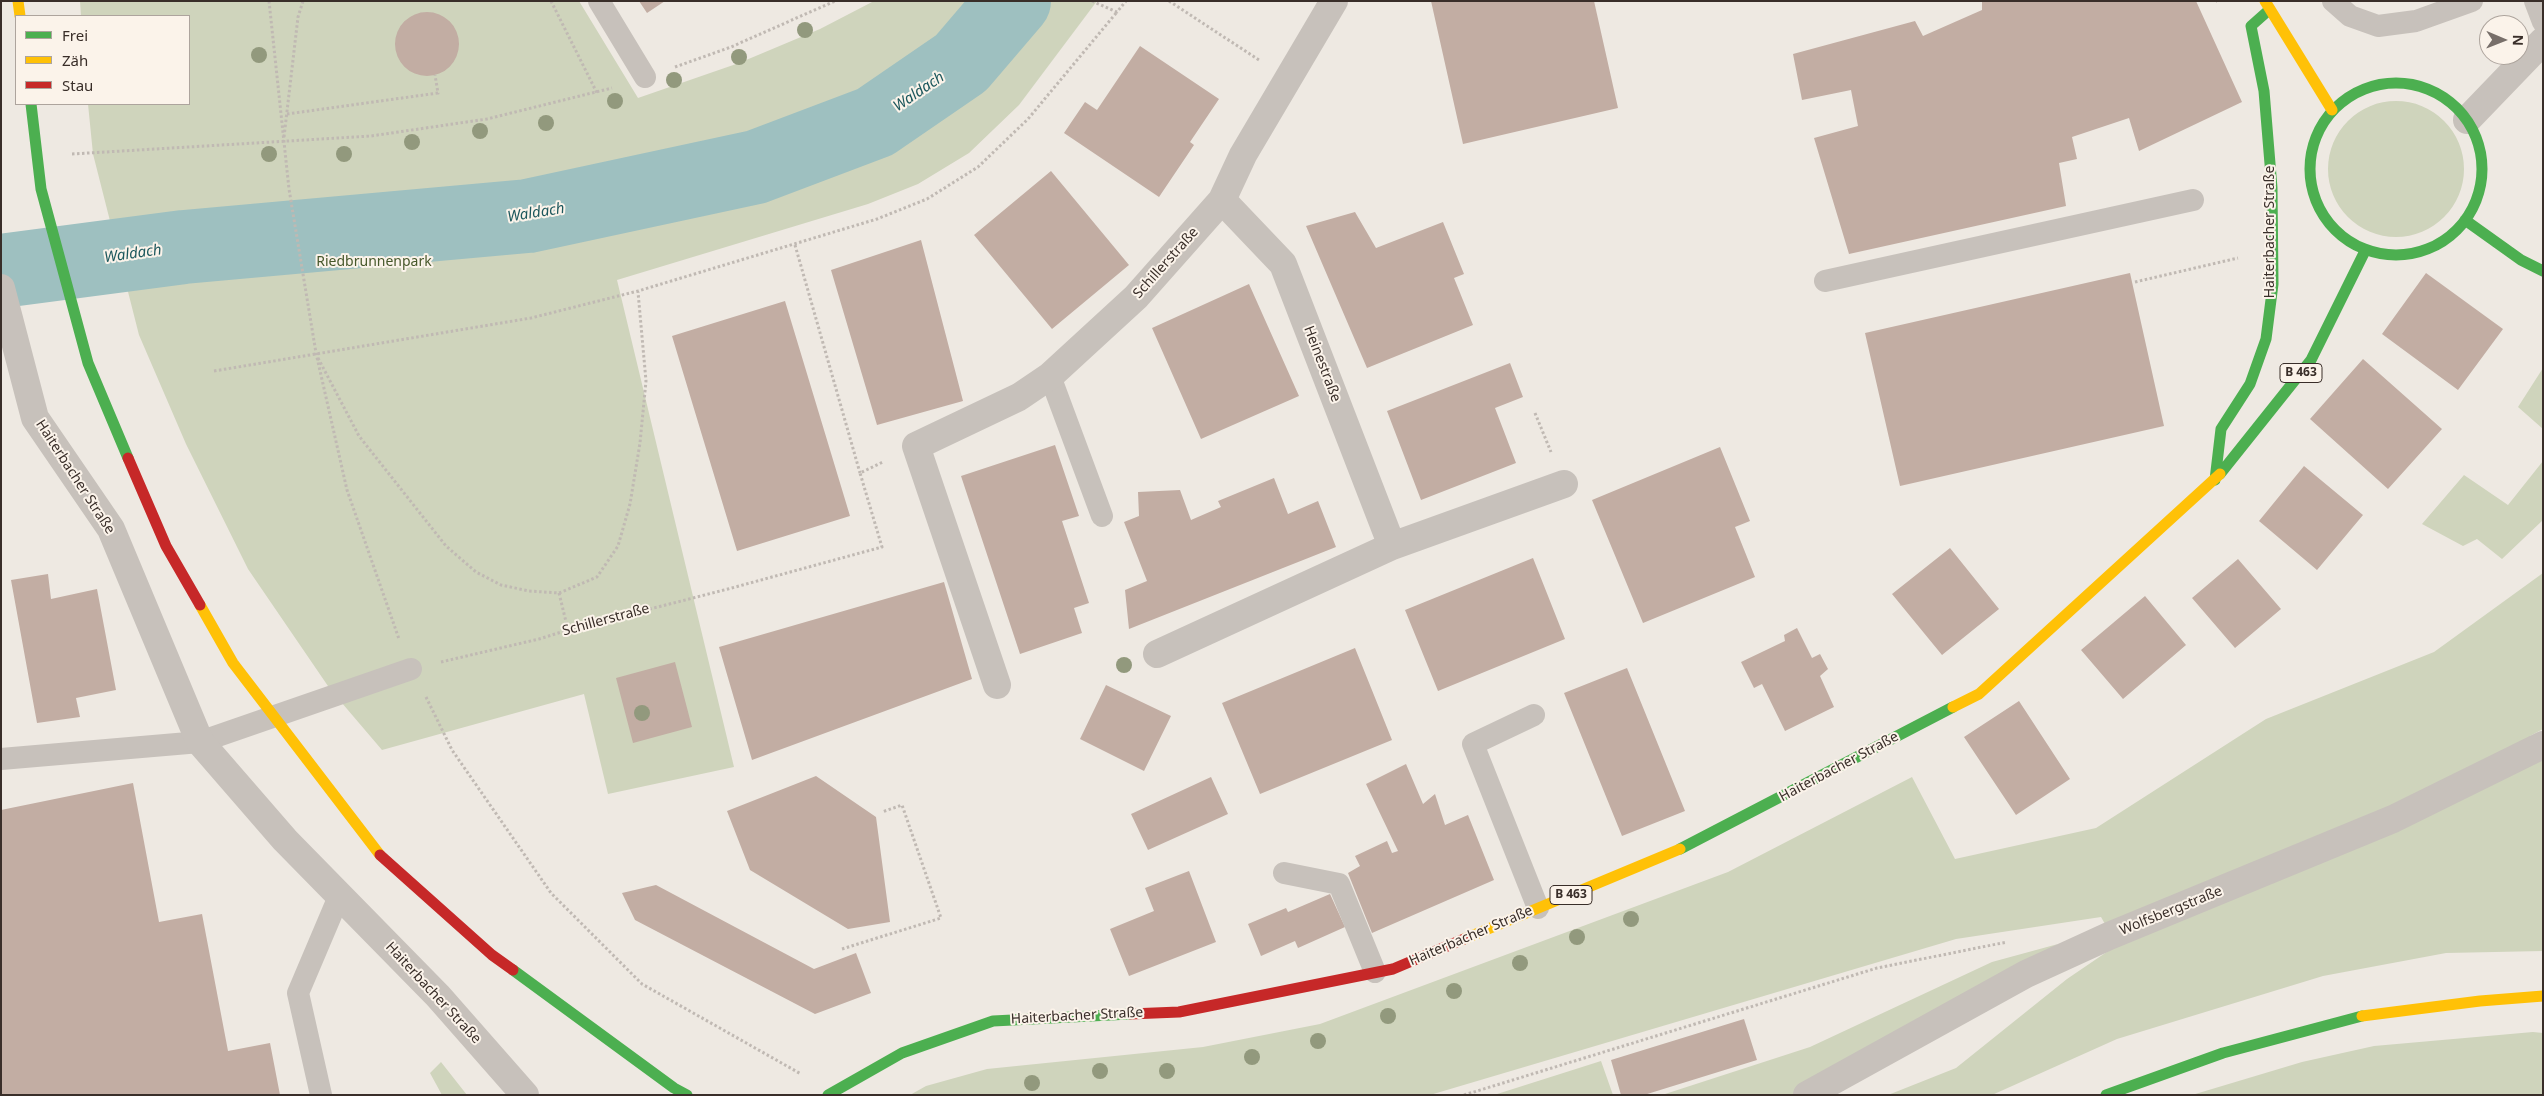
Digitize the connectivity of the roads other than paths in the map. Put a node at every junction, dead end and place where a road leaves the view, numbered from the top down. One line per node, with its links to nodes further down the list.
1 (18, 1): 8 (main road)
2 (599, 1): 11 (lane)
3 (1334, 1): 15 (street, Schillerstraße)
4 (2333, 1): 5 (lane)
5 (2472, 1)
6 (2535, 1): 9 (lane)
7 (2267, 6): 13 (main road); 23 (main road, Haiterbacher Straße)
8 (20, 15)
9 (2543, 22)
10 (2543, 41): 14 (street)
11 (645, 77)
12 (31, 105): 42 (main road, bridge)
13 (2332, 110): 14 (main road); 18 (main road)
14 (2467, 120): 17 (main road)
15 (1222, 200): 22 (street, Schillerstraße); 26 (street, Heinestraße)
16 (2193, 200): 20 (lane)
17 (2466, 220): 18 (main road); 19 (main road)
18 (2365, 251): 23 (main road, Haiterbacher Straße / B 463)
19 (2543, 271)
20 (1826, 281)
21 (1, 288): 31 (street, Haiterbacher Straße)
22 (1050, 376): 25 (lane); 29 (street, Schillerstraße)
23 (2214, 480): 36 (main road, Haiterbacher Straße / B 463)
24 (1564, 484): 26 (street)
25 (1102, 516)
26 (1392, 546): 27 (street)
27 (1157, 654)
28 (411, 669): 31 (lane)
29 (997, 685)
30 (1534, 714): 36 (lane)
31 (200, 742): 33 (lane); 35 (street, Haiterbacher Straße)
32 (2543, 745): 43 (street, Wolfsbergstraße)
33 (1, 759)
34 (1284, 873): 37 (lane)
35 (340, 894): 40 (lane); 41 (street, Haiterbacher Straße)
36 (1538, 908): 37 (main road, Haiterbacher Straße / B 463)
37 (1375, 972): 39 (main road, Haiterbacher Straße / B 463)
38 (2543, 996): 44 (main road)
39 (830, 1093)
40 (321, 1095)
41 (525, 1095)
42 (686, 1095)
43 (1808, 1095)
44 (2106, 1095)

